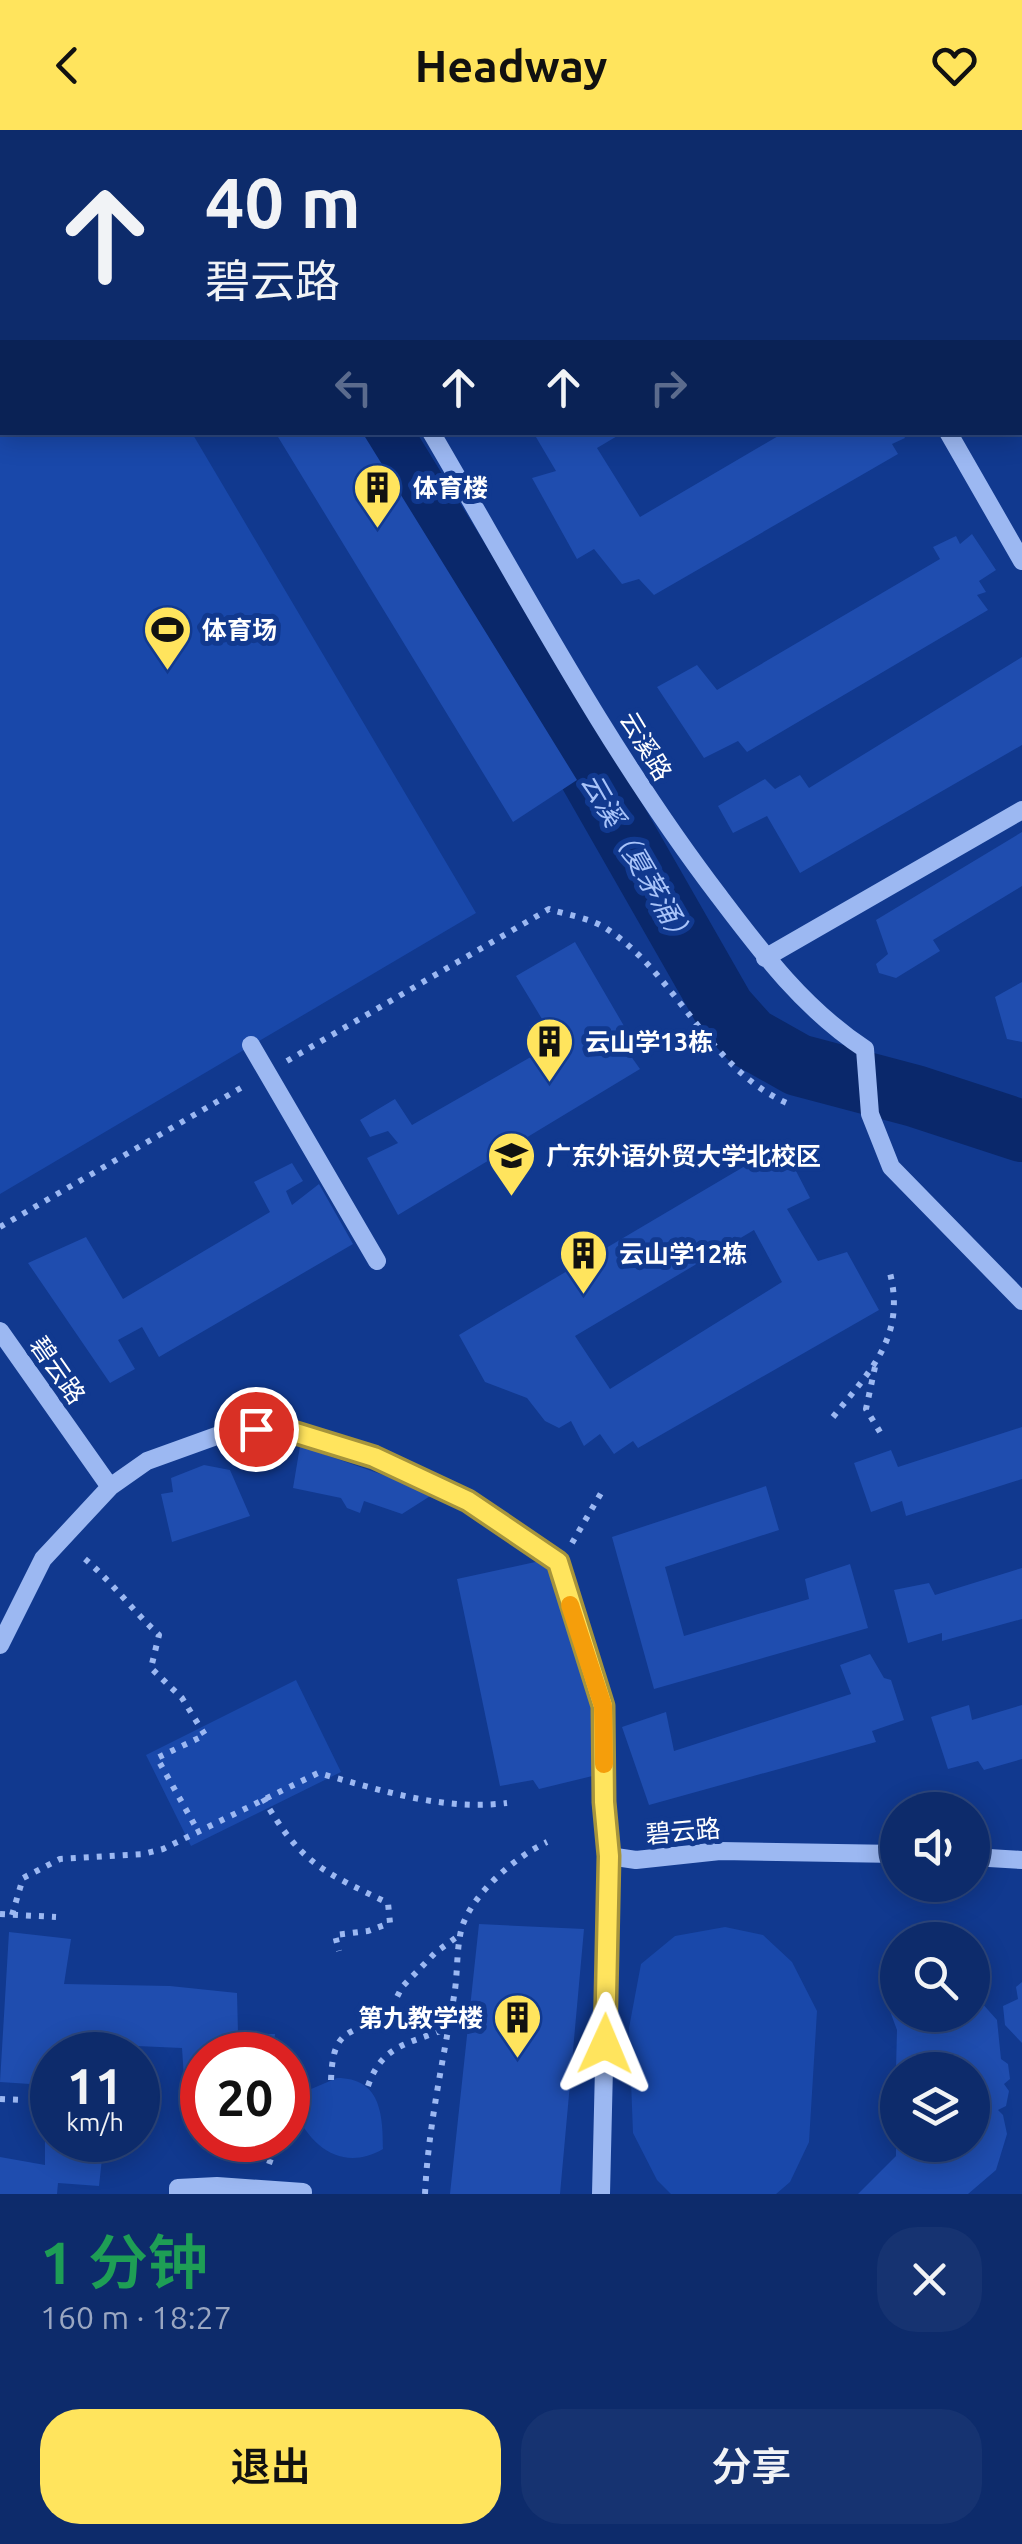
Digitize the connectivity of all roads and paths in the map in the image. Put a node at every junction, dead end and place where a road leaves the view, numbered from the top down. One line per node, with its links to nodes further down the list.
1 (433, 435): 5 (lane, 云溪路)
2 (950, 435): 3 (lane)
3 (1022, 562)
4 (1022, 810): 5 (lane)
5 (765, 958): 12 (lane, 云溪路)
6 (251, 1045): 7 (lane)
7 (267, 1072): 8 (path); 9 (path); 10 (lane)
8 (789, 1104)
9 (0, 1227)
10 (377, 1261)
11 (890, 1273): 14 (path)
12 (1022, 1301)
13 (0, 1330): 17 (lane, 碧云路)
14 (875, 1365): 15 (path); 16 (path)
15 (833, 1417)
16 (880, 1432)
17 (110, 1486): 20 (lane); 21 (lane)
18 (604, 1488): 20 (path)
19 (85, 1559): 24 (path)
20 (558, 1562): 27 (lane)
21 (0, 1645)
22 (262, 1798): 23 (path); 24 (path); 34 (path)
23 (507, 1804)
24 (198, 1831): 31 (path)
25 (547, 1842): 33 (path)
26 (880, 1854): 27 (lane, 碧云路)
27 (609, 1856): 43 (lane)
28 (990, 1859): 29 (lane)
29 (1022, 1860)
30 (0, 1914): 31 (path)
31 (12, 1914): 32 (path)
32 (56, 1918)
33 (462, 1934): 35 (path); 36 (path)
34 (339, 1951)
35 (449, 2026): 37 (path); 42 (path)
36 (331, 2080)
37 (368, 2086)
38 (0, 2099): 39 (path)
39 (24, 2100)
40 (304, 2192): 41 (lane)
41 (178, 2194)
42 (425, 2194)
43 (602, 2194)

